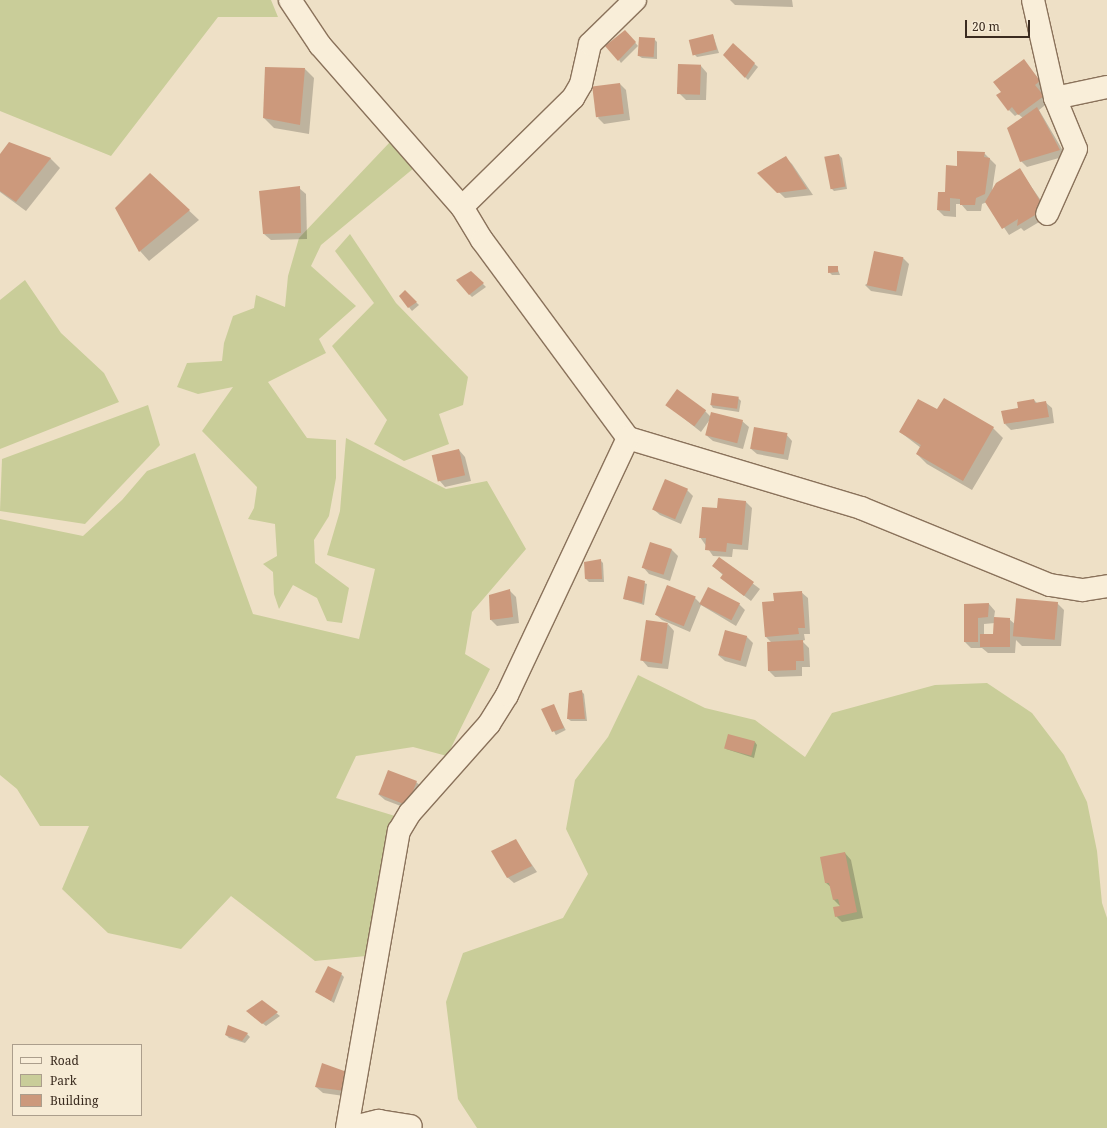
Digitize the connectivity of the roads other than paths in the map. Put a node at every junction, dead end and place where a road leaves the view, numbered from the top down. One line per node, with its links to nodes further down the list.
1 (290, 0): 6 (street)
2 (635, 0): 6 (street)
3 (1033, 0): 5 (street)
4 (1107, 87): 5 (street)
5 (1056, 98): 7 (street)
6 (462, 207): 8 (street)
7 (1047, 214)
8 (628, 438): 9 (street); 11 (street)
9 (1107, 586)
10 (411, 1126): 11 (street)
11 (348, 1128)

